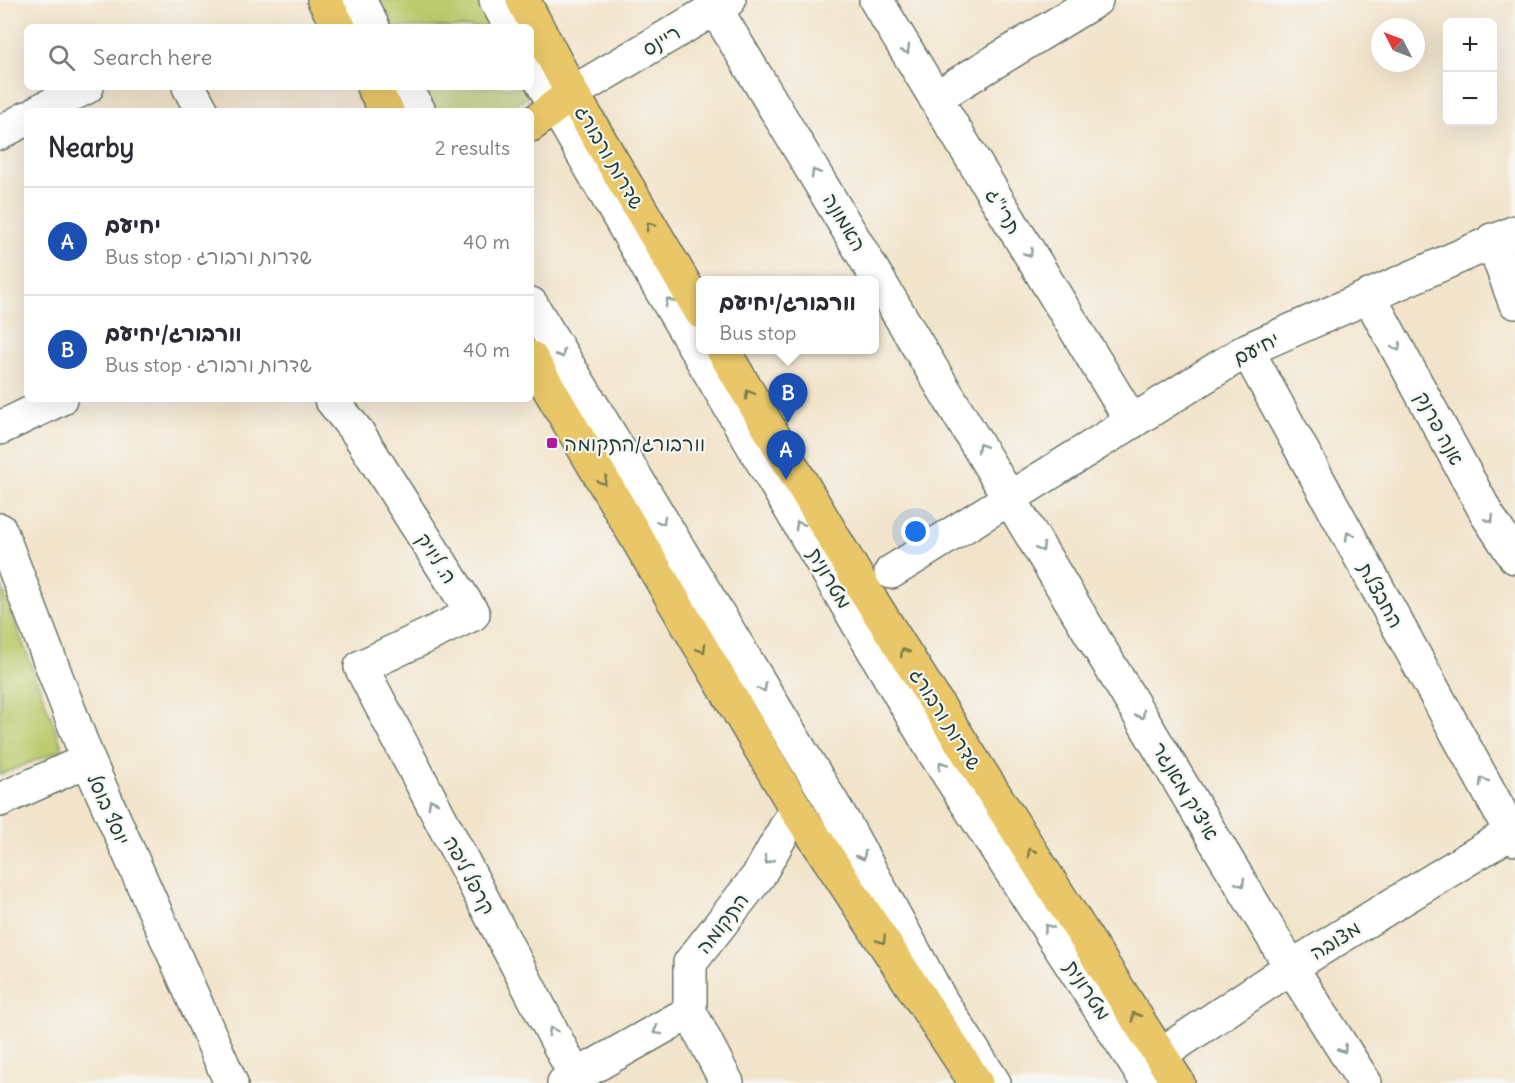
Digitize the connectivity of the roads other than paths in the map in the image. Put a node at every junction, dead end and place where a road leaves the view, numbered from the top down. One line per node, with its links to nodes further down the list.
1 (324, 0): 8 (main road)
2 (358, 0): 9 (street)
3 (496, 0): 10 (street)
4 (523, 0): 11 (main road, שדרות ורבורג)
5 (876, 0): 19 (street, תרי"ג, one-way to 19)
6 (1096, 0): 19 (street)
7 (722, 4): 13 (street, ריינס); 42 (street, האמונה, one-way to 7)
8 (337, 24)
9 (371, 24)
10 (509, 24)
11 (530, 24)
12 (534, 41): 20 (main road, שדרות ורבורג)
13 (623, 63): 20 (street, ריינס); 27 (street, ריינס)
14 (534, 69): 20 (street, מטרונית)
15 (81, 90): 21 (street)
16 (191, 90): 22 (street)
17 (376, 90): 23 (main road)
18 (408, 90): 24 (street)
19 (935, 98): 40 (street, תרי"ג, one-way to 40)
20 (552, 107): 27 (main road, שדרות ורבורג); 34 (street, מטרונית, one-way to 20)
21 (45, 108)
22 (200, 108)
23 (385, 108)
24 (417, 108)
25 (24, 120): 26 (street)
26 (0, 133)
27 (598, 138): 31 (main road, שדרות ורבורג, one-way to 27)
28 (1503, 236): 29 (street, יחיעם); 30 (street)
29 (1370, 296): 33 (street, יחיעם); 44 (street, אנה פרנק, one-way to 44)
30 (1515, 302)
31 (696, 304)
32 (534, 309): 58 (street, one-way to 58)
33 (1247, 350): 40 (street, יחיעם); 50 (street, החבצלת, one-way to 33)
34 (696, 351)
35 (698, 354): 53 (street, מטרונית, one-way to 35)
36 (725, 354): 53 (main road, שדרות ורבורג, one-way to 36)
37 (534, 363): 49 (main road, one-way to 49)
38 (54, 402): 41 (street)
39 (333, 402): 46 (street, ה. ליויק)
40 (1132, 422): 42 (street, יחיעם)
41 (0, 428)
42 (1011, 497): 45 (street, יחיעם); 51 (street, איציק מאנגר, one-way to 51)
43 (0, 530): 47 (street, יוסף בוסל)
44 (1515, 557)
45 (891, 572)
46 (361, 668): 54 (street, קרפל ליפה, one-way to 46)
47 (88, 760): 48 (street); 55 (street, יוסף בוסל)
48 (0, 800)
49 (796, 809): 52 (street, התקומה, one-way to 52); 57 (main road, one-way to 57)
50 (1514, 834): 51 (street, מצובה)
51 (1291, 968): 53 (street, מצובה); 60 (street, איציק מאנגר, one-way to 60)
52 (690, 1012): 54 (street, one-way to 54); 56 (street)
53 (1154, 1069): 59 (main road, שדרות ורבורג)
54 (573, 1081)
55 (231, 1083)
56 (727, 1083)
57 (975, 1083)
58 (994, 1083)
59 (1179, 1083)
60 (1365, 1083)

